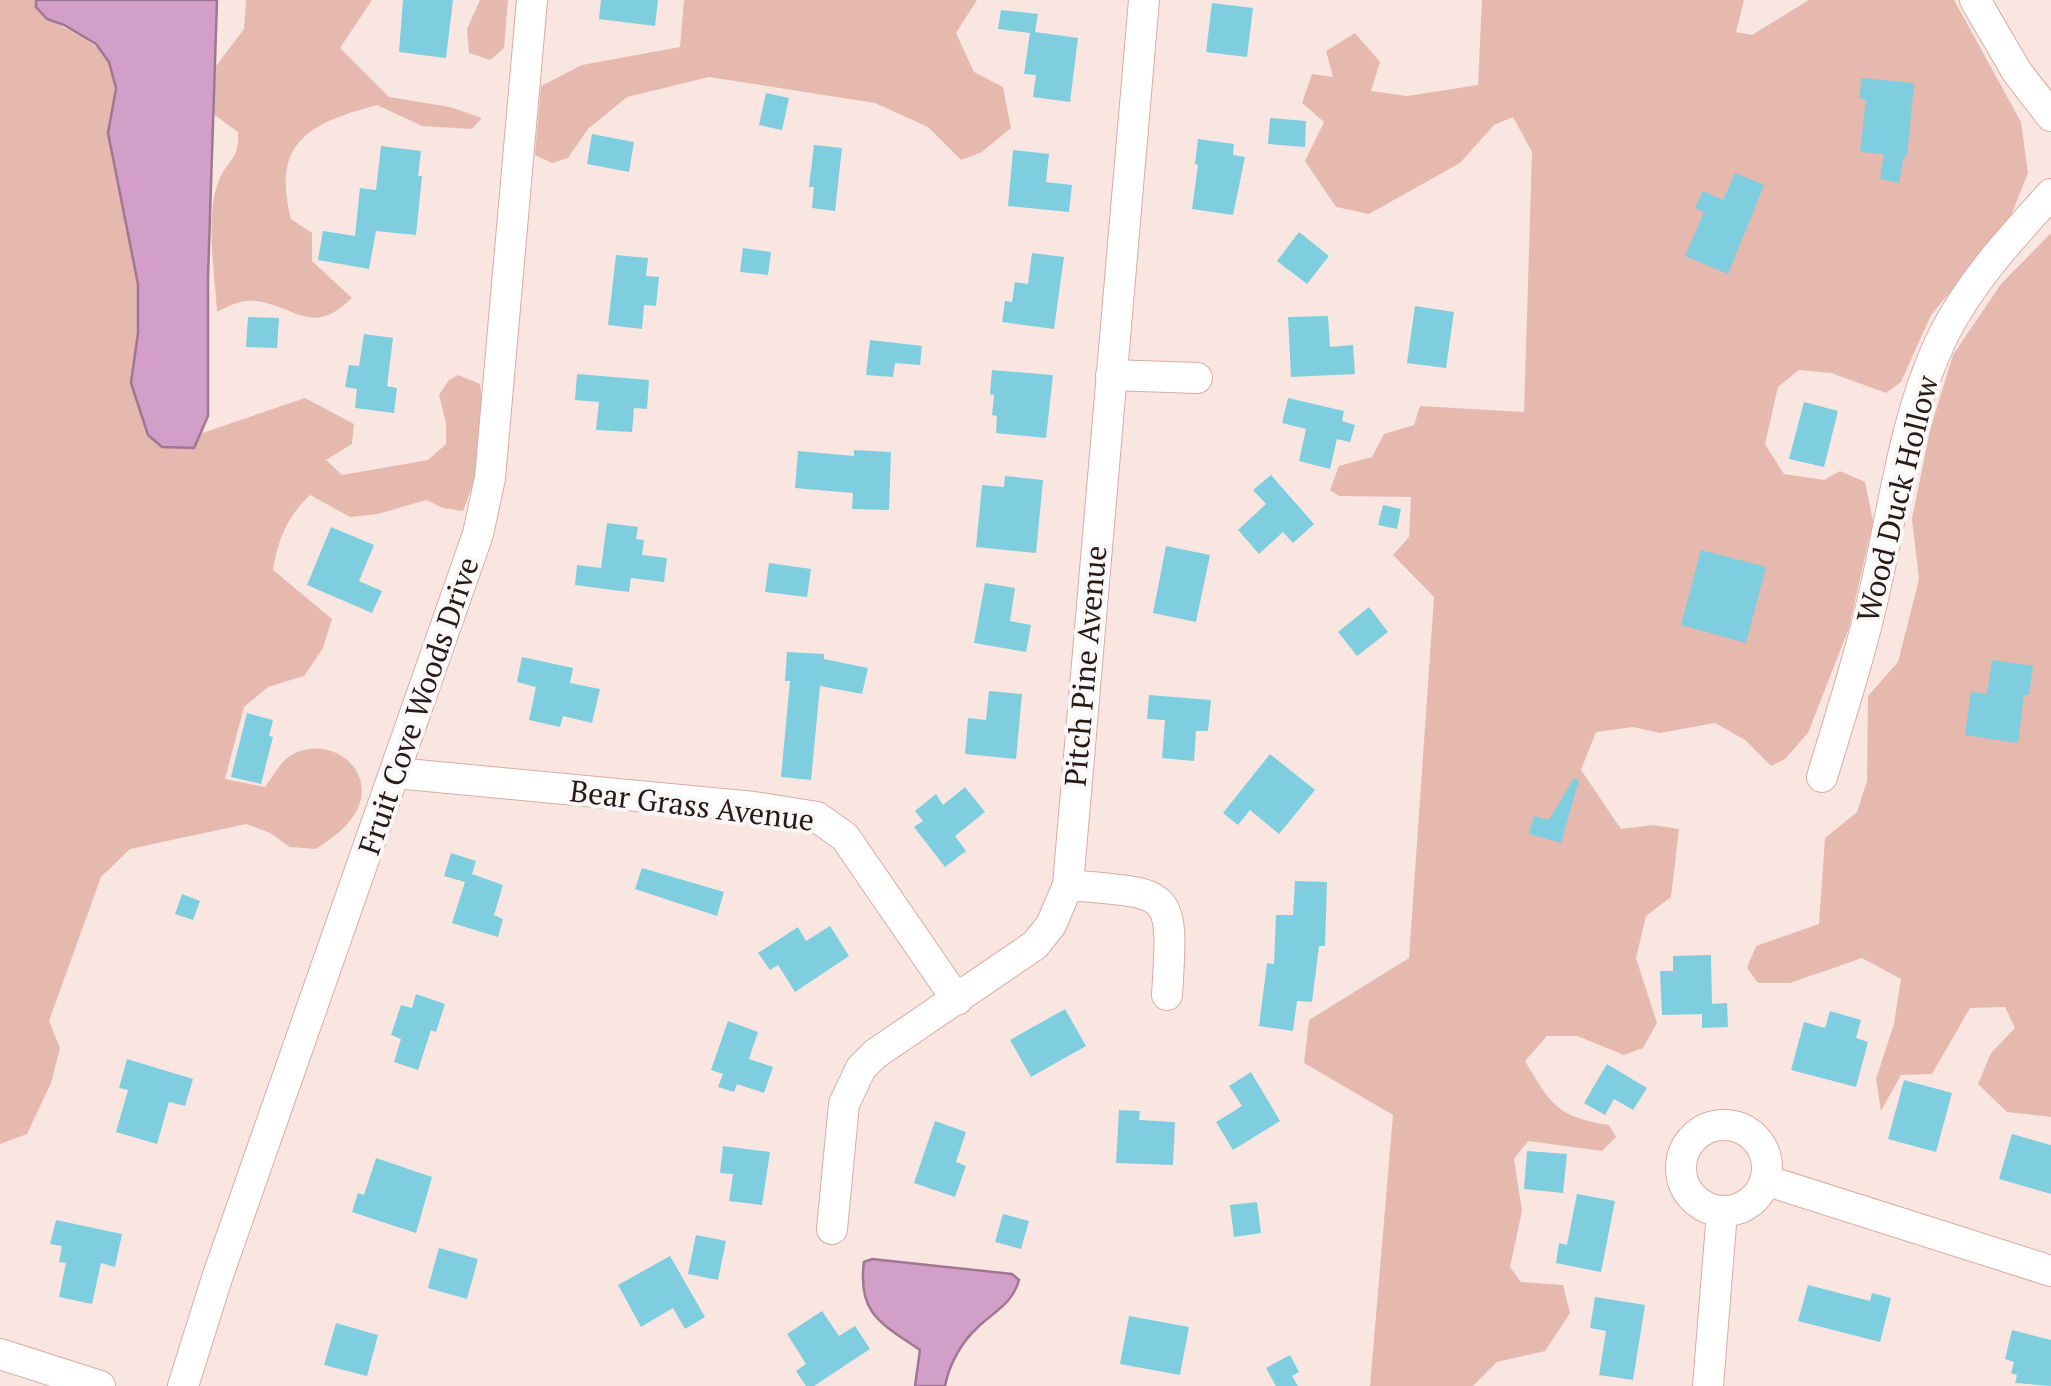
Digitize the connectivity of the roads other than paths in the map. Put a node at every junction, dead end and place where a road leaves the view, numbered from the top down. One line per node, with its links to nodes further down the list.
1 (532, 0): 8 (street, Fruit Cove Woods Drive)
2 (1144, 0): 6 (street, Pitch Pine Avenue)
3 (1975, 0): 4 (street)
4 (2051, 116)
5 (2051, 194): 9 (street, Wood Duck Hollow)
6 (1111, 374): 7 (street); 10 (street, Pitch Pine Avenue)
7 (1198, 378)
8 (396, 773): 12 (street, Bear Grass Avenue); 19 (street, Fruit Cove Woods Drive)
9 (1822, 777)
10 (1068, 884): 11 (street); 12 (street, Pitch Pine Avenue)
11 (1167, 995)
12 (957, 1000): 15 (street, Pitch Pine Avenue)
13 (1765, 1180): 14 (street); 14 (street); 16 (street)
14 (1722, 1212): 20 (street)
15 (832, 1230)
16 (2051, 1272)
17 (0, 1354): 18 (street)
18 (100, 1386)
19 (183, 1386)
20 (1708, 1386)

